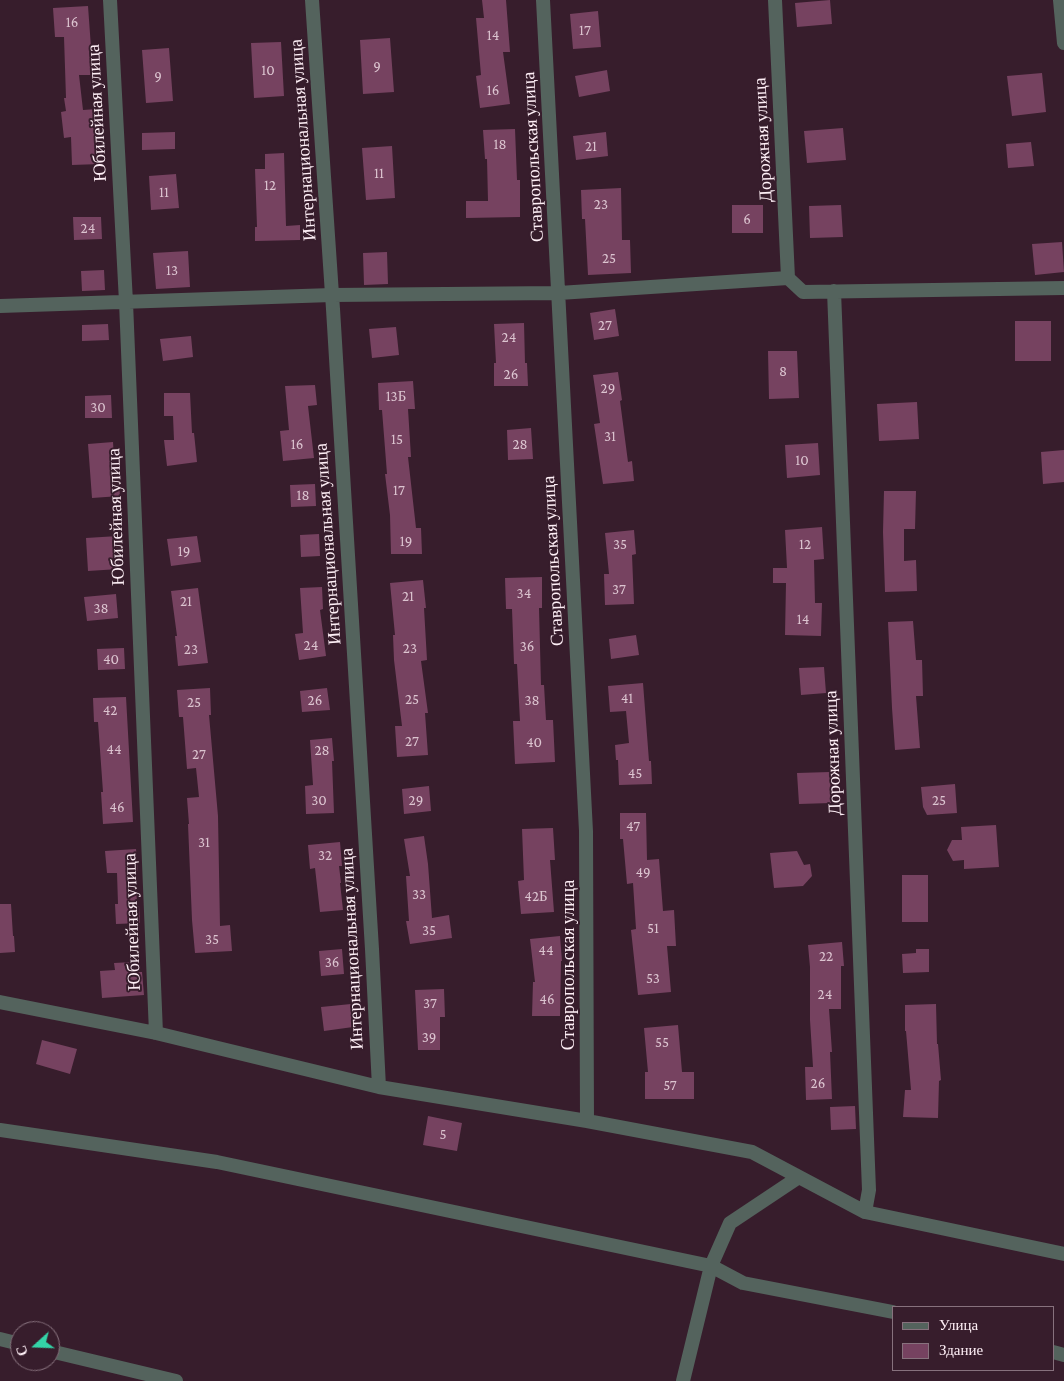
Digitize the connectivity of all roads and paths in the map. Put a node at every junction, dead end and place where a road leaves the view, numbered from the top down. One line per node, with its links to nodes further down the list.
1 (110, 0): 12 (street, Юбилейная улица)
2 (312, 0): 11 (street, Интернациональная улица)
3 (543, 0): 10 (street, Ставропольская улица)
4 (775, 0): 7 (street, Дорожная улица)
5 (1060, 0): 6 (street)
6 (1064, 43)
7 (788, 278): 9 (street); 10 (street)
8 (1064, 288): 9 (street)
9 (834, 291): 20 (street, Дорожная улица)
10 (559, 293): 11 (street); 17 (street, Ставропольская улица)
11 (332, 295): 12 (street); 16 (street, Интернациональная улица)
12 (126, 302): 13 (street); 15 (street, Юбилейная улица)
13 (0, 306)
14 (0, 1002): 15 (street)
15 (156, 1033): 16 (street)
16 (378, 1087): 17 (street)
17 (587, 1121): 19 (street)
18 (0, 1130): 22 (street)
19 (798, 1177): 20 (street); 22 (street)
20 (865, 1212): 21 (street)
21 (1064, 1254)
22 (711, 1266): 23 (street); 26 (street)
23 (892, 1312)
24 (60, 1353): 25 (street)
25 (176, 1381)
26 (683, 1381)

